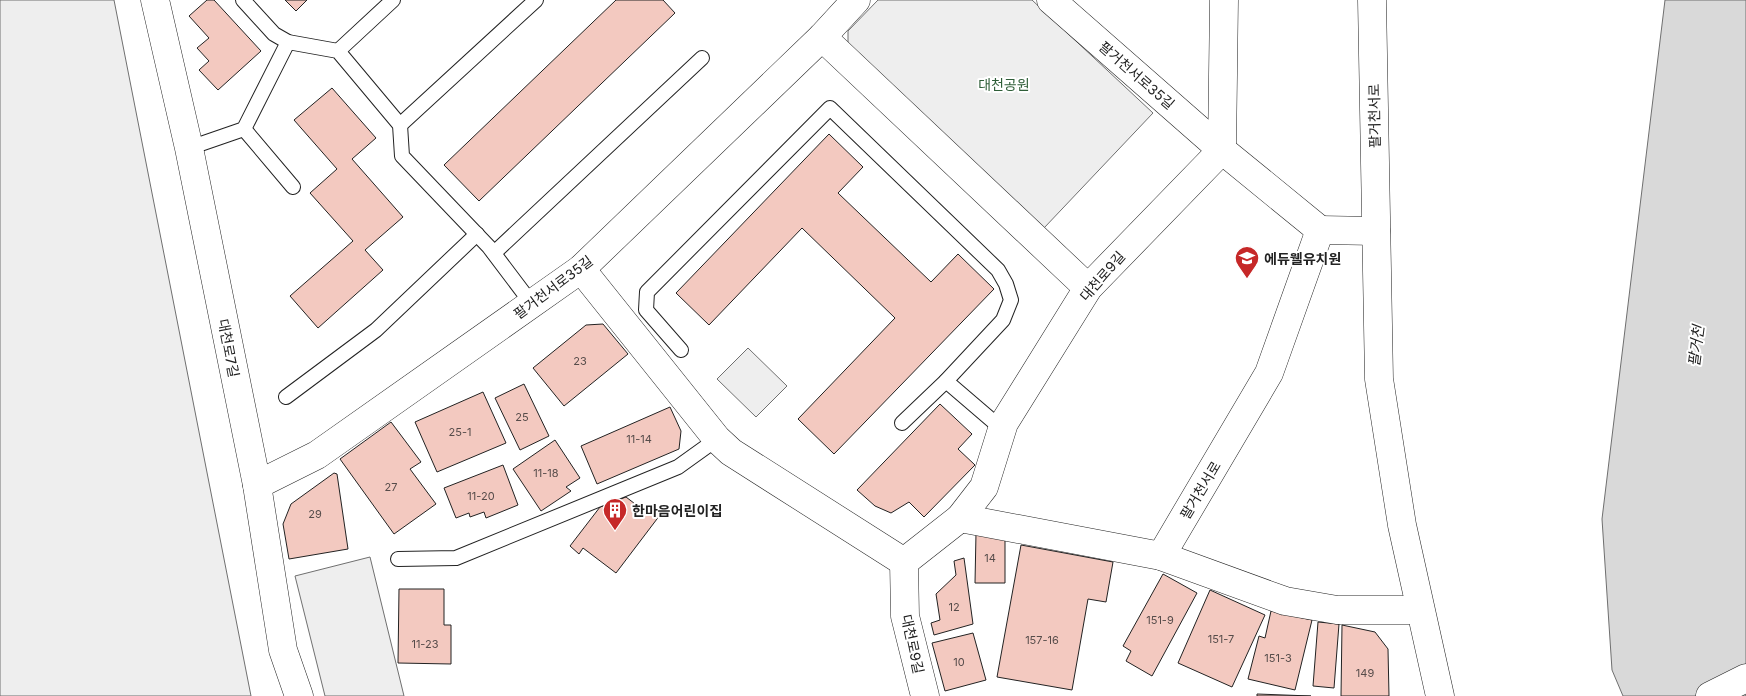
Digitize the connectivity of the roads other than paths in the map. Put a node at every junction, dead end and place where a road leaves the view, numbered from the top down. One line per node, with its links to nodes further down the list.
1 (155, 0): 15 (street, 대천로7길)
2 (243, 0): 10 (lane)
3 (393, 0): 11 (lane)
4 (536, 0): 13 (lane)
5 (856, 0): 9 (street, 팔거천서로35길)
6 (1051, 0): 16 (street, 팔거천서로35길)
7 (1224, 0): 16 (street)
8 (1372, 0): 19 (street, 팔거천서로)
9 (822, 37): 22 (street, 팔거천서로35길); 23 (street)
10 (288, 42): 11 (lane); 14 (lane)
11 (338, 51): 13 (lane)
12 (702, 58): 21 (lane)
13 (400, 125): 20 (lane)
14 (244, 129): 15 (lane); 17 (lane)
15 (189, 148): 31 (street, 대천로7길)
16 (1222, 150): 18 (street, 팔거천서로35길); 23 (street, 대천로9길)
17 (293, 187)
18 (1320, 230): 19 (street); 33 (street, 팔거천서로)
19 (1376, 231): 36 (street, 팔거천서로)
20 (477, 234): 21 (lane); 27 (lane)
21 (494, 254): 24 (lane)
22 (581, 269): 24 (street, 팔거천서로35길); 30 (street)
23 (1088, 288): 29 (street, 대천로9길)
24 (532, 304): 31 (street, 팔거천서로35길)
25 (681, 350): 26 (lane)
26 (946, 381): 28 (lane); 29 (lane)
27 (286, 397)
28 (902, 423)
29 (1002, 429): 32 (street, 대천로9길)
30 (724, 446): 34 (lane); 35 (street)
31 (257, 486): 38 (street, 대천로7길)
32 (960, 518): 33 (street); 35 (street, 대천로9길)
33 (1161, 556): 36 (street)
34 (398, 559)
35 (904, 562): 39 (street, 대천로9길)
36 (1420, 610): 40 (street, 팔거천서로)
37 (1746, 678): 41 (street)
38 (299, 696)
39 (925, 696)
40 (1440, 696)
41 (1710, 696)

